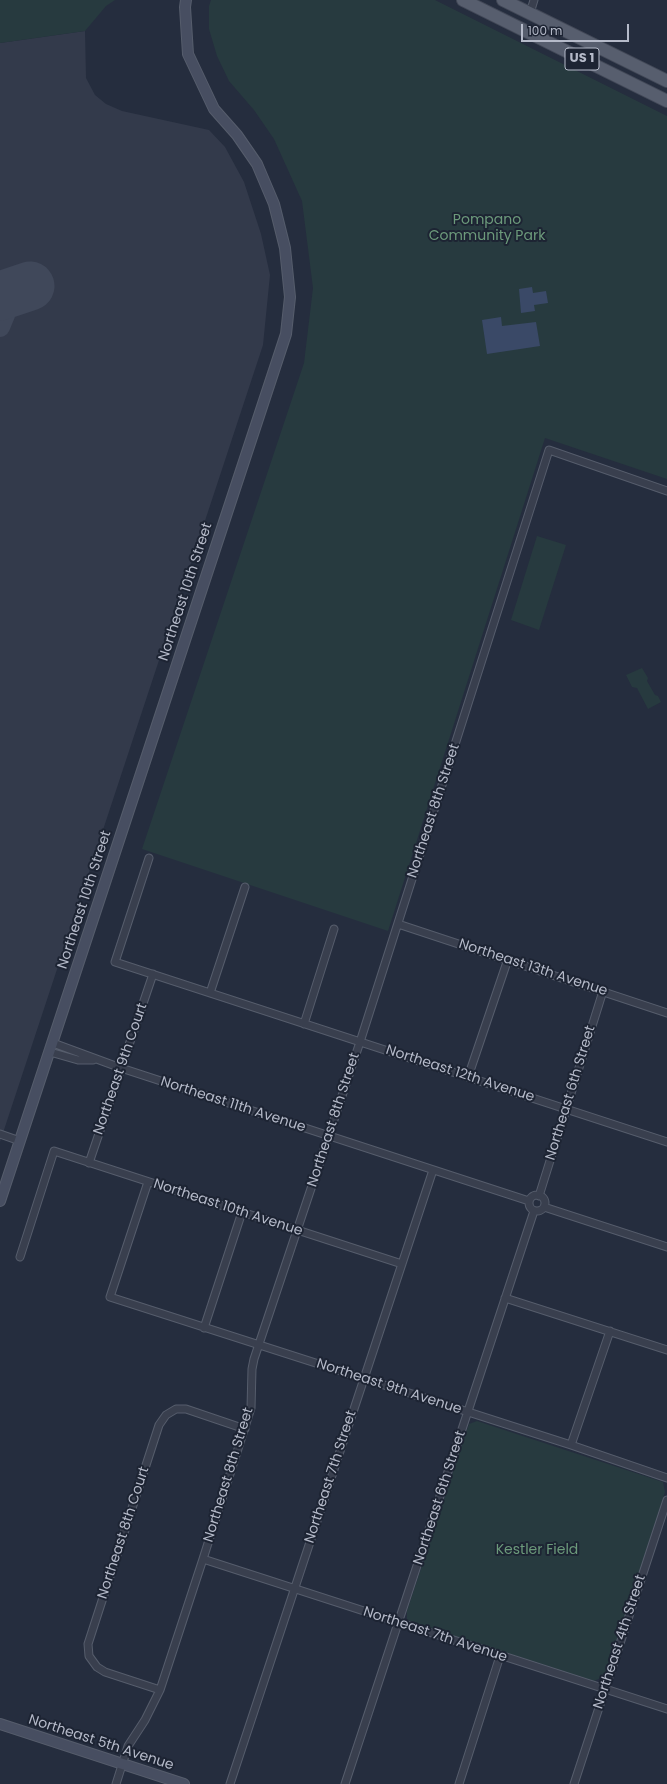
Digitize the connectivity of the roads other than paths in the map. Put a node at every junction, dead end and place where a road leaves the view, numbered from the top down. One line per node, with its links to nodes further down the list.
1 (186, 0): 23 (street, Northeast 10th Street)
2 (463, 0): 6 (main road, US 1)
3 (503, 0): 5 (main road, US 1)
4 (534, 0): 5 (street)
5 (530, 13): 6 (main road); 7 (main road, US 1)
6 (497, 17): 8 (main road, US 1)
7 (585, 40): 8 (main road); 9 (main road, US 1)
8 (555, 46): 10 (main road, US 1)
9 (667, 81)
10 (667, 101)
11 (667, 491): 14 (street, Northeast 8th Street)
12 (149, 858): 17 (street, Northeast 12th Avenue)
13 (245, 886): 19 (street)
14 (398, 924): 16 (street, Northeast 13th Avenue); 22 (street, Northeast 8th Street)
15 (334, 929): 21 (street)
16 (508, 959): 18 (street, Northeast 13th Avenue); 25 (street)
17 (153, 974): 19 (street, Northeast 12th Avenue); 24 (street, Northeast 9th Court)
18 (603, 991): 20 (street, Northeast 13th Avenue); 26 (street, Northeast 6th Street)
19 (210, 993): 21 (street, Northeast 12th Avenue)
20 (667, 1013)
21 (304, 1024): 22 (street, Northeast 12th Avenue)
22 (360, 1042): 25 (street, Northeast 12th Avenue); 28 (street, Northeast 8th Street)
23 (51, 1048): 24 (street, Northeast 11th Avenue); 29 (street, Northeast 10th Street)
24 (121, 1068): 28 (street, Northeast 11th Avenue); 31 (street, Northeast 9th Court)
25 (468, 1077): 26 (street, Northeast 12th Avenue)
26 (566, 1109): 30 (street, Northeast 12th Avenue); 34 (street, Northeast 6th Street)
27 (0, 1134): 29 (street)
28 (329, 1136): 32 (street, Northeast 11th Avenue); 40 (street, Northeast 8th Street)
29 (20, 1141): 35 (street, Northeast 10th Street)
30 (667, 1142)
31 (89, 1163): 33 (street, Northeast 10th Avenue); 42 (street, Northeast 10th Avenue)
32 (433, 1170): 36 (street, Northeast 11th Avenue); 43 (street, Northeast 7th Street)
33 (148, 1182): 39 (street, Northeast 10th Avenue); 45 (street, Northeast 9th Avenue)
34 (539, 1196): 36 (street); 37 (street)
35 (0, 1201)
36 (529, 1201): 38 (street)
37 (544, 1206): 38 (street); 41 (street)
38 (534, 1211): 44 (street, Northeast 6th Street)
39 (242, 1212): 40 (street, Northeast 10th Avenue); 45 (street)
40 (298, 1230): 43 (street, Northeast 10th Avenue); 47 (street, Northeast 8th Street)
41 (667, 1247)
42 (20, 1257)
43 (402, 1264): 49 (street, Northeast 7th Street)
44 (505, 1298): 46 (street); 50 (street, Northeast 6th Street)
45 (204, 1328): 47 (street, Northeast 9th Avenue)
46 (610, 1331): 48 (street); 52 (street)
47 (259, 1346): 49 (street, Northeast 9th Avenue); 51 (street, Northeast 8th Street)
48 (667, 1350)
49 (363, 1379): 50 (street, Northeast 9th Avenue); 56 (street, Northeast 7th Street)
50 (468, 1412): 52 (street, Northeast 9th Avenue); 57 (street, Northeast 6th Street)
51 (245, 1428): 55 (street, Northeast 8th Street); 60 (street, Northeast 8th Court)
52 (571, 1445): 53 (street, Northeast 9th Avenue)
53 (667, 1478)
54 (667, 1500): 59 (street, Northeast 4th Street)
55 (203, 1559): 56 (street, Northeast 7th Avenue); 60 (street, Northeast 8th Street)
56 (294, 1589): 57 (street, Northeast 7th Avenue); 67 (street, Northeast 7th Street)
57 (398, 1623): 58 (street, Northeast 7th Avenue); 68 (street, Northeast 6th Street)
58 (500, 1656): 59 (street, Northeast 7th Avenue); 69 (street)
59 (605, 1689): 61 (street, Northeast 7th Avenue); 70 (street, Northeast 4th Street)
60 (160, 1690): 64 (street, Northeast 8th Street)
61 (667, 1709)
62 (0, 1724): 63 (street, Northeast 5th Avenue)
63 (5, 1728): 64 (street, Northeast 5th Avenue)
64 (122, 1764): 65 (street, Northeast 8th Street); 66 (street, Northeast 5th Avenue)
65 (116, 1784)
66 (184, 1784)
67 (230, 1784)
68 (345, 1784)
69 (459, 1784)
70 (574, 1784)

